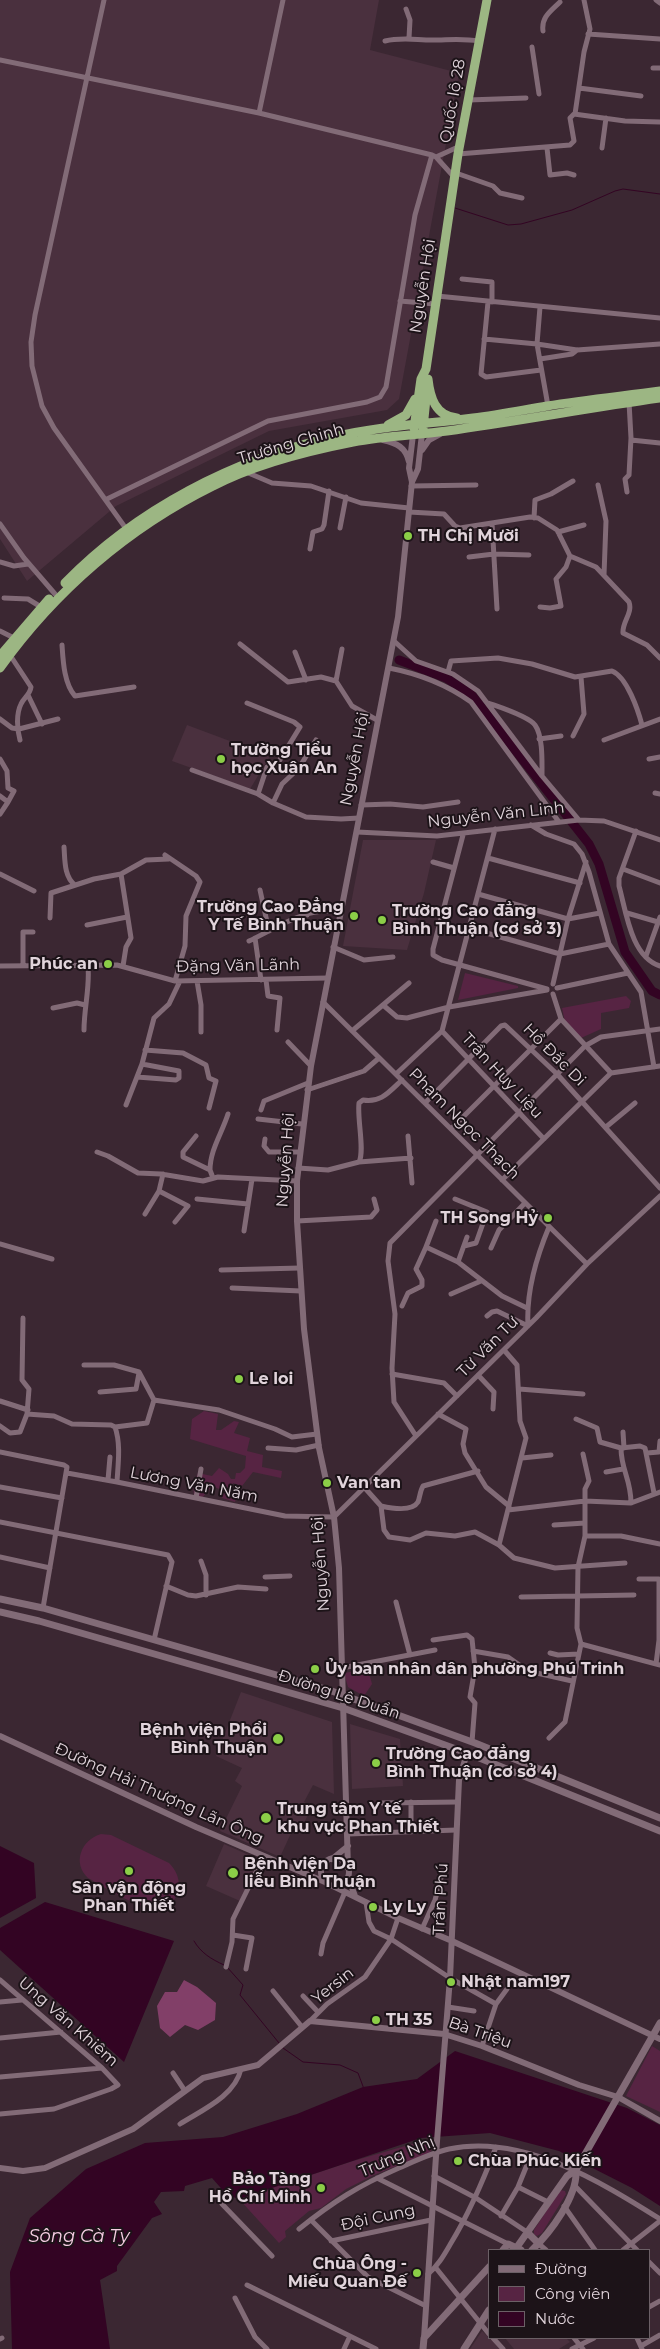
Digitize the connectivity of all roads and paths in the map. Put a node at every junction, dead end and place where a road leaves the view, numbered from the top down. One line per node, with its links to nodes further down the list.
1 (104, 0): 19 (street)
2 (283, 0): 25 (street)
3 (487, 0): 14 (highway, Quốc lộ 28)
4 (584, 0): 10 (street)
5 (656, 0): 7 (street)
6 (560, 2): 9 (street)
7 (660, 3)
8 (406, 9): 11 (street)
9 (543, 31)
10 (588, 34): 12 (street); 20 (street)
11 (409, 38): 13 (street); 14 (street)
12 (660, 39)
13 (385, 41)
14 (479, 42): 24 (highway, Quốc lộ 28)
15 (532, 47): 21 (street)
16 (0, 60): 19 (street)
17 (653, 68): 18 (street)
18 (660, 68)
19 (87, 78): 25 (street); 71 (street)
20 (579, 88): 22 (street); 26 (street)
21 (539, 94)
22 (641, 96)
23 (526, 98): 24 (street)
24 (467, 100): 31 (highway, Quốc lộ 28)
25 (259, 113): 32 (street)
26 (575, 114): 27 (street); 29 (street)
27 (606, 118): 28 (street); 30 (street)
28 (660, 122)
29 (547, 148): 31 (street); 33 (street)
30 (602, 148)
31 (459, 150): 32 (street); 34 (highway, Quốc lộ 28)
32 (434, 156): 34 (street); 39 (street)
33 (574, 175)
34 (455, 176): 35 (street); 36 (highway, Quốc lộ 28)
35 (522, 198)
36 (451, 207): 38 (highway, Nguyễn Hội)
37 (462, 279): 40 (street)
38 (436, 300): 39 (street); 40 (street); 49 (highway, Nguyễn Hội)
39 (400, 301): 71 (street)
40 (490, 302): 41 (street); 43 (street)
41 (540, 307): 42 (street); 44 (street)
42 (660, 318)
43 (484, 339): 44 (street); 48 (street)
44 (537, 344): 46 (street); 47 (street)
45 (660, 344): 46 (street)
46 (577, 350): 47 (street)
47 (540, 359): 48 (street)
48 (541, 370): 53 (street)
49 (425, 376): 54 (highway); 55 (highway, Nguyễn Hội); 57 (highway)
50 (660, 391): 53 (highway, Trường Chinh)
51 (660, 398): 52 (highway, Trường Chinh)
52 (629, 402): 56 (highway, Trường Chinh); 59 (street)
53 (548, 406): 54 (highway, Trường Chinh)
54 (472, 419): 55 (highway, Trường Chinh)
55 (419, 423): 57 (highway, Trường Chinh); 58 (highway, Nguyễn Hội)
56 (446, 431): 58 (highway, Trường Chinh); 61 (street)
57 (375, 434): 58 (highway, Trường Chinh); 62 (street); 63 (highway, Trường Chinh); 78 (highway, Trường Chinh)
58 (418, 434): 61 (street, Nguyễn Hội); 62 (street, Nguyễn Hội)
59 (631, 440): 60 (street); 69 (street)
60 (660, 443)
61 (420, 456): 65 (street, Nguyễn Hội)
62 (409, 468): 65 (street, Nguyễn Hội)
63 (246, 472): 68 (street); 100 (highway, Trường Chinh)
64 (573, 481): 73 (street)
65 (411, 484): 66 (street); 72 (street, Nguyễn Hội)
66 (476, 485)
67 (598, 485): 87 (street)
68 (329, 491): 70 (street); 80 (street)
69 (627, 492)
70 (346, 497): 72 (street); 77 (street)
71 (107, 499): 78 (street)
72 (409, 510): 74 (street); 95 (street, Nguyễn Hội)
73 (534, 518): 74 (street); 79 (street)
74 (492, 523): 81 (street)
75 (0, 524): 86 (street)
76 (584, 524): 79 (street)
77 (340, 528)
78 (128, 530): 88 (highway, Trường Chinh)
79 (558, 532): 83 (street)
80 (310, 549)
81 (494, 554): 82 (street); 84 (street); 92 (street)
82 (529, 555)
83 (570, 556): 87 (street); 91 (street)
84 (469, 558)
85 (0, 562): 86 (street)
86 (28, 564): 88 (street)
87 (604, 575): 102 (street)
88 (55, 594): 90 (highway, Trường Chinh)
89 (4, 598): 90 (street)
90 (41, 607): 94 (highway, Trường Chinh)
91 (540, 607)
92 (496, 609)
93 (0, 631): 94 (street)
94 (14, 638): 101 (highway, Trường Chinh)
95 (394, 642): 104 (street, Nguyễn Hội); 105 (street)
96 (62, 644): 109 (street)
97 (240, 644): 107 (street)
98 (342, 650): 108 (street)
99 (295, 652): 107 (street)
100 (10, 654): 103 (highway, Trường Chinh); 110 (street)
101 (0, 656)
102 (660, 658)
103 (0, 668)
104 (389, 668): 116 (street, Nguyễn Hội); 140 (street)
105 (448, 672): 106 (street); 111 (street)
106 (581, 677): 118 (street); 121 (street)
107 (306, 680): 108 (street)
108 (336, 681): 116 (street)
109 (134, 687)
110 (28, 695): 117 (street); 119 (street)
111 (486, 702): 124 (street); 130 (street)
112 (247, 703): 131 (street)
113 (0, 719): 119 (street)
114 (58, 719): 117 (street)
115 (660, 719): 118 (street)
116 (377, 720): 136 (street, Nguyễn Hội)
117 (42, 724): 119 (street)
118 (642, 725): 125 (street)
119 (19, 729): 122 (street)
120 (561, 736): 124 (street)
121 (573, 736)
122 (20, 740)
123 (316, 740): 135 (street)
124 (539, 740): 130 (street)
125 (604, 740)
126 (660, 757): 128 (street)
127 (0, 759): 133 (street)
128 (650, 759)
129 (192, 770): 131 (street)
130 (542, 776): 139 (street)
131 (258, 794): 135 (street)
132 (0, 796): 133 (street)
133 (8, 802): 137 (street)
134 (458, 802): 136 (street)
135 (273, 803): 138 (street)
136 (361, 805): 138 (street, Nguyễn Hội)
137 (0, 814)
138 (359, 818): 144 (street, Nguyễn Hội)
139 (579, 820): 140 (street, Nguyễn Văn Linh); 143 (street, Nguyễn Văn Linh)
140 (559, 822): 141 (street, Nguyễn Văn Linh)
141 (531, 826): 142 (street, Nguyễn Văn Linh); 150 (street)
142 (495, 829): 145 (street, Nguyễn Văn Linh); 148 (street)
143 (636, 831): 146 (street, Nguyễn Văn Linh); 152 (street)
144 (357, 832): 145 (street, Nguyễn Văn Linh); 162 (street, Nguyễn Hội)
145 (463, 835): 151 (street)
146 (660, 840)
147 (64, 847): 157 (street)
148 (488, 858): 155 (street); 160 (street)
149 (433, 862): 151 (street)
150 (586, 862): 155 (street); 163 (street)
151 (454, 868): 181 (street)
152 (623, 869): 156 (street); 164 (street)
153 (0, 874): 159 (street)
154 (122, 874): 157 (street); 166 (street); 190 (street)
155 (580, 883): 168 (street)
156 (660, 883)
157 (75, 885): 167 (street)
158 (260, 890): 172 (street)
159 (34, 892)
160 (478, 894): 168 (street); 171 (street)
161 (306, 902): 165 (street)
162 (341, 913): 165 (street); 177 (street, Nguyễn Hội)
163 (600, 913): 168 (street); 176 (street)
164 (627, 913): 169 (street); 179 (street)
165 (307, 915): 172 (street)
166 (127, 917): 170 (street); 185 (street)
167 (50, 918)
168 (568, 919): 178 (street)
169 (659, 920): 179 (street)
170 (87, 925)
171 (469, 928): 178 (street); 181 (street)
172 (269, 931): 174 (street)
173 (33, 932): 183 (street)
174 (255, 938): 175 (street); 189 (street)
175 (249, 941)
176 (609, 944): 178 (street); 187 (street)
177 (333, 947): 180 (street); 188 (street, Nguyễn Hội)
178 (560, 954): 194 (street)
179 (646, 956): 186 (street)
180 (393, 957)
181 (460, 965): 193 (street); 201 (street)
182 (0, 966): 183 (street, Đặng Văn Lãnh)
183 (22, 966): 184 (street, Đặng Văn Lãnh)
184 (88, 966): 185 (street, Đặng Văn Lãnh); 200 (street)
185 (123, 966): 190 (street, Đặng Văn Lãnh)
186 (660, 966)
187 (628, 973): 194 (street); 207 (street)
188 (328, 978): 189 (street, Đặng Văn Lãnh); 198 (street, Nguyễn Hội)
189 (264, 980): 191 (street, Đặng Văn Lãnh); 206 (street)
190 (178, 981): 191 (street, Đặng Văn Lãnh); 214 (street)
191 (197, 981): 210 (street)
192 (409, 983): 199 (street)
193 (532, 984): 195 (street); 196 (street)
194 (555, 986): 195 (street); 197 (street)
195 (547, 989): 196 (street); 197 (street)
196 (530, 994): 201 (street)
197 (553, 994): 203 (street)
198 (323, 1002): 208 (street, Phạm Ngọc Thạch); 218 (street, Nguyễn Hội)
199 (383, 1004): 201 (street); 208 (street)
200 (85, 1005): 202 (street); 205 (street)
201 (449, 1007): 209 (street)
202 (53, 1008)
203 (561, 1019): 212 (street); 213 (street)
204 (660, 1029): 207 (street)
205 (84, 1030)
206 (277, 1030)
207 (649, 1030): 212 (street); 219 (street)
208 (352, 1031): 215 (street, Phạm Ngọc Thạch)
209 (442, 1031): 216 (street, Trần Huy Liệu); 221 (street)
210 (201, 1032)
211 (288, 1042): 218 (street)
212 (585, 1046): 220 (street); 222 (street)
213 (530, 1049): 216 (street, Hồ Đắc Di); 222 (street, Hồ Đắc Di); 226 (street)
214 (145, 1050): 217 (street); 232 (street)
215 (379, 1058): 221 (street, Phạm Ngọc Thạch); 227 (street)
216 (468, 1058): 226 (street, Trần Huy Liệu); 229 (street, Hồ Đắc Di)
217 (142, 1064): 223 (street); 223 (street)
218 (311, 1066): 225 (street, Nguyễn Hội)
219 (657, 1067): 220 (street)
220 (610, 1073): 228 (street)
221 (396, 1074): 224 (street, Phạm Ngọc Thạch)
222 (557, 1074): 228 (street, Hồ Đắc Di); 234 (street)
223 (137, 1077): 231 (street)
224 (402, 1080): 229 (street, Phạm Ngọc Thạch); 248 (street)
225 (308, 1083): 227 (street, Nguyễn Hội); 233 (street)
226 (494, 1085): 234 (street, Trần Huy Liệu); 239 (street)
227 (307, 1090): 237 (street, Nguyễn Hội)
228 (583, 1101): 238 (street, Hồ Đắc Di); 243 (street)
229 (424, 1103): 239 (street, Phạm Ngọc Thạch)
230 (635, 1103): 238 (street)
231 (126, 1105)
232 (208, 1108)
233 (261, 1110)
234 (518, 1112): 243 (street, Trần Huy Liệu); 246 (street)
235 (228, 1114): 250 (street)
236 (258, 1119): 237 (street)
237 (302, 1124): 245 (street, Nguyễn Hội)
238 (606, 1127): 257 (street, Hồ Đắc Di)
239 (451, 1129): 246 (street, Phạm Ngọc Thạch)
240 (196, 1136): 250 (street)
241 (408, 1136): 247 (street)
242 (265, 1139): 245 (street)
243 (544, 1139): 254 (street)
244 (97, 1152): 251 (street)
245 (300, 1152): 249 (street, Nguyễn Hội)
246 (476, 1154): 254 (street, Phạm Ngọc Thạch); 293 (street)
247 (411, 1158): 248 (street); 256 (street)
248 (359, 1162): 249 (street)
249 (298, 1168): 255 (street, Nguyễn Hội)
250 (210, 1170): 252 (street)
251 (163, 1174): 252 (street); 258 (street)
252 (213, 1178): 253 (street)
253 (252, 1179): 255 (street); 264 (street)
254 (502, 1180): 263 (street, Phạm Ngọc Thạch)
255 (297, 1181): 266 (street, Nguyễn Hội)
256 (412, 1183)
257 (660, 1188)
258 (158, 1191): 265 (street); 268 (street)
259 (660, 1196): 278 (street, Từ Văn Tư)
260 (198, 1199): 264 (street)
261 (374, 1199): 266 (street)
262 (455, 1200): 273 (street)
263 (525, 1203): 269 (street, Phạm Ngọc Thạch); 275 (street)
264 (248, 1204): 270 (street)
265 (145, 1214)
266 (297, 1221): 279 (street, Nguyễn Hội)
267 (436, 1221): 274 (street)
268 (175, 1222)
269 (549, 1227): 278 (street, Phạm Ngọc Thạch); 286 (street)
270 (244, 1231)
271 (467, 1237): 273 (street)
272 (0, 1244): 276 (street)
273 (464, 1246): 277 (street)
274 (426, 1247): 277 (street); 285 (street)
275 (491, 1248)
276 (52, 1259)
277 (458, 1262): 281 (street)
278 (587, 1264): 289 (street, Từ Văn Tư)
279 (300, 1268): 280 (street); 283 (street, Nguyễn Hội)
280 (221, 1270)
281 (480, 1280): 284 (street); 286 (street)
282 (232, 1288): 283 (street)
283 (301, 1291): 308 (street, Nguyễn Hội)
284 (451, 1294)
285 (402, 1306)
286 (527, 1308): 289 (street)
287 (487, 1316): 289 (street)
288 (23, 1318): 302 (street)
289 (528, 1326): 290 (street, Từ Văn Tư)
290 (504, 1350): 294 (street, Từ Văn Tư); 295 (street)
291 (84, 1364): 292 (street)
292 (139, 1372): 296 (street); 299 (street)
293 (392, 1374): 298 (street); 309 (street)
294 (478, 1375): 298 (street, Từ Văn Tư); 301 (street)
295 (519, 1388): 297 (street); 319 (street)
296 (100, 1392)
297 (583, 1394)
298 (457, 1396): 303 (street, Từ Văn Tư)
299 (154, 1400): 306 (street); 308 (street)
300 (0, 1402): 302 (street)
301 (493, 1409)
302 (28, 1412): 305 (street); 306 (street)
303 (438, 1414): 309 (street, Từ Văn Tư); 322 (street)
304 (576, 1419): 313 (street)
305 (0, 1426)
306 (116, 1427): 326 (street, Lương Văn Năm)
307 (623, 1432): 313 (street)
308 (317, 1434): 311 (street, Nguyễn Hội)
309 (416, 1436): 328 (street, Từ Văn Tư)
310 (660, 1441): 315 (street)
311 (319, 1445): 312 (street); 336 (street, Nguyễn Hội)
312 (268, 1448)
313 (622, 1448): 315 (street); 321 (street)
314 (0, 1452): 324 (street)
315 (647, 1453): 329 (street)
316 (583, 1454): 332 (street)
317 (551, 1455): 319 (street)
318 (110, 1457): 325 (street)
319 (522, 1458): 335 (street)
320 (201, 1469): 331 (street)
321 (623, 1469): 323 (street); 333 (street)
322 (478, 1471): 334 (street); 335 (street)
323 (606, 1472)
324 (67, 1474): 325 (street); 330 (street)
325 (108, 1480): 326 (street)
326 (117, 1482): 331 (street, Lương Văn Năm)
327 (0, 1487): 330 (street)
328 (364, 1487): 334 (street); 336 (street, Từ Văn Tư)
329 (657, 1492): 333 (street)
330 (62, 1498): 340 (street)
331 (196, 1498): 336 (street, Lương Văn Năm)
332 (585, 1501): 333 (street); 335 (street); 338 (street)
333 (631, 1503)
334 (381, 1506): 343 (street)
335 (509, 1508): 343 (street)
336 (334, 1517): 375 (street, Nguyễn Hội)
337 (0, 1522): 340 (street)
338 (585, 1523): 339 (street); 341 (street)
339 (554, 1525)
340 (56, 1533): 348 (street); 353 (street)
341 (585, 1536): 342 (street); 347 (street)
342 (660, 1544)
343 (499, 1545): 347 (street)
344 (0, 1557): 348 (street)
345 (201, 1561): 355 (street)
346 (625, 1563): 347 (street)
347 (578, 1567): 358 (street)
348 (50, 1568): 361 (street)
349 (290, 1576): 350 (street)
350 (265, 1577)
351 (639, 1579): 352 (street)
352 (659, 1579): 373 (street)
353 (166, 1586): 355 (street); 364 (street)
354 (266, 1589): 355 (street)
355 (206, 1595)
356 (634, 1595): 358 (street)
357 (521, 1597): 358 (street)
358 (578, 1597): 366 (street)
359 (0, 1600): 361 (main road, Đường Lê Duẩn)
360 (396, 1602): 372 (street)
361 (43, 1608): 363 (main road); 364 (main road, Đường Lê Duẩn)
362 (0, 1612): 363 (main road, Đường Lê Duẩn)
363 (39, 1621): 374 (main road, Đường Lê Duẩn)
364 (154, 1640): 369 (main road, Đường Lê Duẩn)
365 (433, 1640): 368 (street)
366 (581, 1644): 371 (street); 373 (street)
367 (435, 1650): 372 (street)
368 (474, 1651): 376 (street); 381 (street)
369 (200, 1653): 374 (main road); 377 (main road, Đường Lê Duẩn)
370 (550, 1653): 371 (street)
371 (579, 1654): 376 (street)
372 (410, 1655): 375 (street)
373 (658, 1664)
374 (197, 1667): 378 (main road, Đường Lê Duẩn)
375 (342, 1668): 377 (street, Nguyễn Hội)
376 (572, 1681): 380 (street)
377 (343, 1695): 378 (street, Nguyễn Hội); 381 (main road, Đường Lê Duẩn)
378 (343, 1708): 382 (main road, Đường Lê Duẩn); 390 (street, Nguyễn Hội)
379 (0, 1736): 392 (street, Đường Hải Thượng Lãn Ông)
380 (549, 1738)
381 (472, 1742): 382 (main road); 386 (main road, Đường Lê Duẩn)
382 (467, 1753): 384 (street, Trần Phú); 388 (main road, Đường Lê Duẩn)
383 (411, 1802): 384 (street); 385 (street); 389 (street)
384 (458, 1802): 387 (street, Trần Phú)
385 (382, 1803)
386 (660, 1818)
387 (456, 1830): 389 (street); 408 (street, Trần Phú)
388 (660, 1831)
389 (411, 1832): 390 (street)
390 (348, 1834): 391 (street, Nguyễn Hội)
391 (348, 1846): 393 (street); 395 (street, Nguyễn Hội)
392 (264, 1856): 396 (street, Đường Hải Thượng Lãn Ông); 406 (street)
393 (332, 1859): 394 (street); 395 (street)
394 (325, 1863): 396 (street); 399 (street)
395 (348, 1868): 397 (street)
396 (307, 1875): 399 (street, Đường Hải Thượng Lãn Ông)
397 (348, 1877): 400 (street); 402 (street)
398 (441, 1878): 405 (street)
399 (325, 1882): 400 (street)
400 (333, 1886): 401 (street)
401 (345, 1892): 402 (street); 409 (street)
402 (356, 1896): 403 (street)
403 (366, 1902): 404 (street); 407 (street)
404 (398, 1918): 405 (street); 407 (street, Yersin)
405 (422, 1929): 408 (street)
406 (233, 1935): 410 (street); 411 (street)
407 (392, 1939): 412 (street); 422 (street, Yersin)
408 (452, 1941): 412 (street, Trần Phú); 428 (street)
409 (321, 1954)
410 (226, 1967)
411 (246, 1968)
412 (450, 1978): 419 (street); 420 (street, Trần Phú)
413 (0, 1980): 417 (street, Ung Văn Khiêm)
414 (507, 1989): 419 (street)
415 (273, 1990): 425 (street)
416 (303, 1996): 422 (street)
417 (22, 2000): 418 (street); 426 (street, Ung Văn Khiêm)
418 (0, 2002)
419 (496, 2004): 430 (street)
420 (448, 2007): 421 (street); 427 (street, Trần Phú)
421 (474, 2011)
422 (318, 2012): 423 (street, Yersin)
423 (310, 2021): 425 (street); 427 (street, Bà Triệu)
424 (660, 2023): 428 (main road)
425 (302, 2027): 432 (street)
426 (61, 2032): 429 (street); 431 (street, Ung Văn Khiêm)
427 (444, 2034): 430 (street, Bà Triệu); 441 (street, Trần Phú)
428 (657, 2037): 436 (main road)
429 (0, 2038)
430 (482, 2046): 436 (street, Bà Triệu)
431 (102, 2068): 434 (street); 437 (street, Ung Văn Khiêm)
432 (241, 2070): 435 (street); 439 (street)
433 (173, 2073): 435 (street)
434 (0, 2077)
435 (184, 2091): 444 (street)
436 (616, 2100): 438 (street, Bà Triệu); 443 (main road)
437 (0, 2114)
438 (660, 2121)
439 (180, 2124)
440 (496, 2148): 441 (street, Trưng Nhị); 442 (street, Trưng Nhị); 449 (street)
441 (436, 2152): 445 (street); 446 (street, Trưng Nhị)
442 (531, 2155): 443 (street, Trưng Nhị); 448 (street)
443 (578, 2167): 447 (main road); 450 (main road); 457 (street, Trưng Nhị)
444 (0, 2168)
445 (434, 2176): 449 (street); 452 (street)
446 (377, 2178): 452 (street); 455 (street, Trưng Nhị)
447 (574, 2186): 453 (main road); 464 (street)
448 (518, 2187): 450 (street); 454 (street)
449 (476, 2198): 454 (street); 458 (street)
450 (548, 2202): 460 (main road)
451 (222, 2204): 472 (street)
452 (432, 2206): 456 (street); 458 (street)
453 (564, 2206): 463 (main road); 469 (street)
454 (501, 2216): 460 (street)
455 (311, 2220): 459 (street, Trưng Nhị); 461 (street)
456 (431, 2220): 461 (street, Đội Cung); 477 (street)
457 (660, 2220): 464 (street)
458 (464, 2222): 462 (street); 474 (street)
459 (299, 2230)
460 (527, 2232): 463 (main road); 466 (main road)
461 (331, 2241): 481 (street)
462 (508, 2244): 465 (main road); 466 (main road)
463 (539, 2244): 467 (main road); 468 (street)
464 (631, 2244): 470 (street); 471 (street)
465 (504, 2249)
466 (519, 2249)
467 (533, 2249)
468 (545, 2249)
469 (593, 2249)
470 (624, 2249)
471 (636, 2249)
472 (272, 2256)
473 (650, 2263): 476 (street)
474 (436, 2268): 477 (street); 480 (street)
475 (488, 2268): 480 (main road)
476 (660, 2273)
477 (428, 2274): 481 (street)
478 (247, 2286): 486 (street)
479 (236, 2298): 490 (street)
480 (460, 2299): 483 (street); 487 (main road)
481 (426, 2306): 487 (street)
482 (488, 2312): 483 (main road)
483 (480, 2324): 484 (street); 498 (main road)
484 (488, 2333)
485 (660, 2335): 492 (street)
486 (350, 2336): 495 (street); 496 (street)
487 (424, 2338): 497 (main road)
488 (496, 2339): 499 (street)
489 (593, 2339): 491 (street)
490 (261, 2344): 493 (street); 494 (street)
491 (581, 2347): 500 (street)
492 (641, 2348)
493 (255, 2349)
494 (267, 2349)
495 (344, 2349)
496 (376, 2349)
497 (423, 2349)
498 (464, 2349)
499 (503, 2349)
500 (572, 2349)

